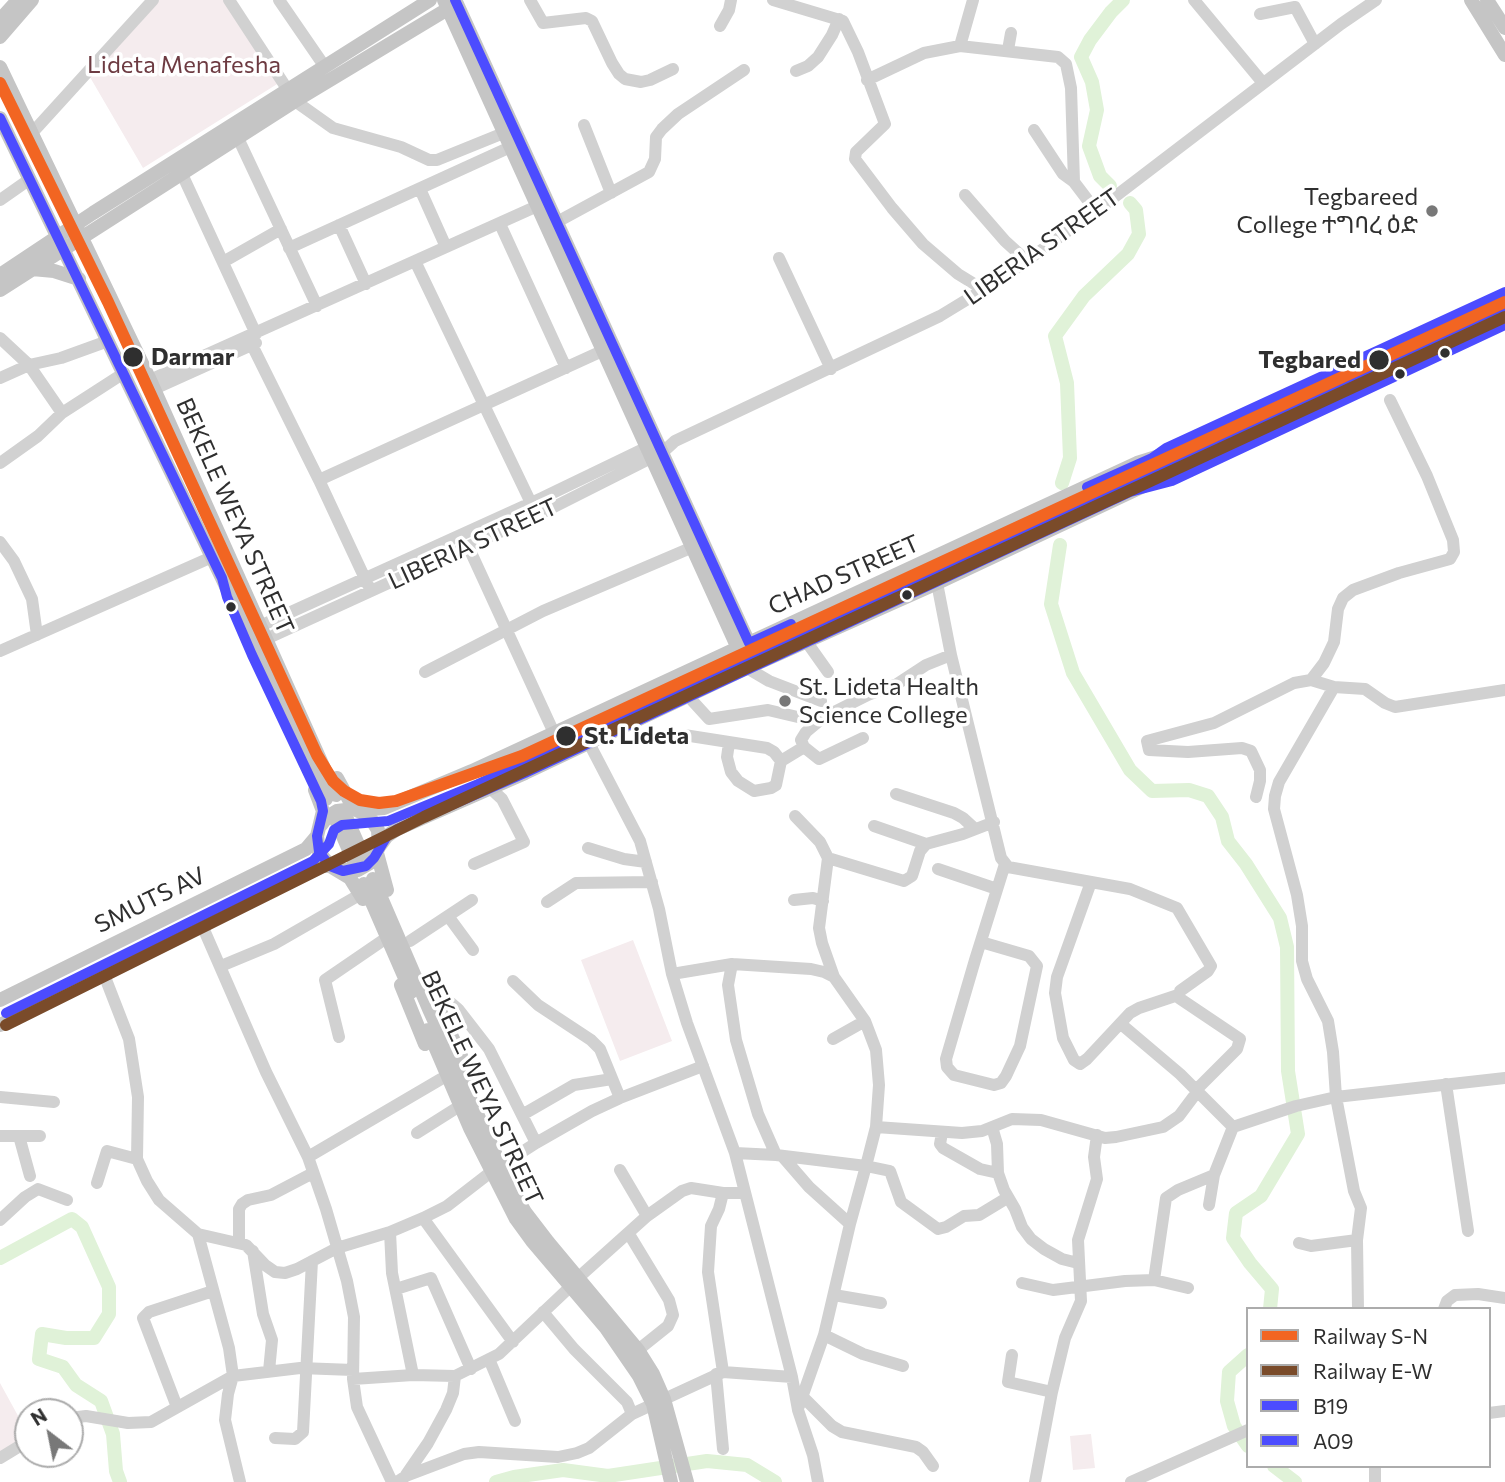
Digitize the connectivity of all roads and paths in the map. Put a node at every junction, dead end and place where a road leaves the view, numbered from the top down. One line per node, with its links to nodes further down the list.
1 (18, 0): 19 (main road)
2 (33, 0): 23 (main road)
3 (229, 0): 35 (street)
4 (296, 0): 16 (street)
5 (430, 0): 29 (main road)
6 (530, 0): 30 (street)
7 (731, 0): 20 (street)
8 (773, 0): 18 (street)
9 (973, 0): 25 (street)
10 (1194, 0): 34 (street)
11 (1376, 0): 24 (street, LIBERIA STREET)
12 (1471, 0): 27 (main road)
13 (1487, 0): 21 (main road)
14 (151, 1): 39 (street)
15 (453, 2): 35 (main road); 41 (main road)
16 (282, 4): 29 (street)
17 (1260, 14): 24 (street)
18 (838, 19): 32 (street); 33 (street)
19 (0, 20)
20 (720, 26)
21 (1505, 28)
22 (1011, 33): 26 (street)
23 (0, 37)
24 (1315, 44): 34 (street, LIBERIA STREET)
25 (960, 46): 26 (street); 33 (street)
26 (1008, 50): 44 (street)
27 (1505, 54)
28 (0, 66): 39 (main road, BEKELE WEYA STREET)
29 (325, 67): 35 (main road)
30 (673, 69)
31 (744, 69): 46 (street)
32 (796, 71)
33 (867, 80): 69 (street)
34 (1263, 83): 51 (street, LIBERIA STREET)
35 (292, 96): 40 (main road); 41 (street); 55 (main road)
36 (0, 118): 43 (main road, BEKELE WEYA STREET)
37 (584, 125): 46 (street)
38 (1034, 130): 44 (street)
39 (32, 133): 55 (main road, BEKELE WEYA STREET)
40 (238, 138): 42 (main road); 54 (street)
41 (513, 138): 45 (street); 50 (main road)
42 (182, 174): 55 (main road); 62 (street)
43 (30, 178): 48 (street); 49 (main road, BEKELE WEYA STREET)
44 (1073, 182): 51 (street)
45 (420, 189): 52 (street); 57 (street)
46 (611, 193): 50 (street)
47 (965, 195): 61 (street)
48 (0, 200)
49 (44, 207): 56 (main road, BEKELE WEYA STREET); 59 (main road)
50 (547, 211): 53 (street); 78 (main road)
51 (1096, 211): 61 (street, LIBERIA STREET)
52 (339, 225): 58 (street); 67 (street)
53 (501, 227): 57 (street); 63 (street); 80 (street)
54 (281, 229): 58 (street); 62 (street)
55 (78, 231): 56 (main road); 84 (main road, BEKELE WEYA STREET)
56 (61, 242): 59 (main road); 64 (main road); 66 (main road, BEKELE WEYA STREET)
57 (446, 247): 63 (street)
58 (289, 248): 72 (street)
59 (32, 253): 65 (main road)
60 (779, 258): 81 (street)
61 (1027, 261): 69 (street, LIBERIA STREET)
62 (223, 262): 76 (street)
63 (417, 265): 67 (street); 76 (street); 86 (street)
64 (32, 269): 66 (main road); 68 (main road)
65 (0, 275)
66 (79, 279): 77 (main road, BEKELE WEYA STREET)
67 (366, 284): 72 (street)
68 (0, 290)
69 (984, 290): 81 (street, LIBERIA STREET)
70 (1505, 292): 89 (main road, CHAD STREET)
71 (1505, 300): 89 (main road, CHAD STREET)
72 (317, 306): 76 (street)
73 (1505, 316): 92 (main road, CHAD STREET)
74 (1505, 325): 92 (main road, CHAD STREET)
75 (0, 339): 79 (street)
76 (252, 339): 84 (street); 91 (street)
77 (108, 341): 79 (street); 82 (main road, BEKELE WEYA STREET)
78 (609, 348): 80 (street); 88 (main road)
79 (29, 365): 83 (street); 87 (street)
80 (566, 368): 86 (street)
81 (831, 369): 88 (street, LIBERIA STREET)
82 (124, 373): 87 (street); 98 (main road, BEKELE WEYA STREET)
83 (0, 378)
84 (152, 384): 106 (main road, BEKELE WEYA STREET)
85 (1390, 401): 114 (street)
86 (485, 405): 91 (street); 93 (street)
87 (62, 413): 90 (street)
88 (655, 449): 93 (street, LIBERIA STREET); 94 (street, LIBERIA STREET); 96 (main road)
89 (1152, 458): 99 (main road, CHAD STREET)
90 (0, 463)
91 (319, 480): 101 (street)
92 (1130, 492): 102 (main road, CHAD STREET)
93 (531, 503): 94 (street, LIBERIA STREET)
94 (491, 528): 97 (street, LIBERIA STREET); 101 (street, LIBERIA STREET)
95 (0, 542): 105 (street)
96 (698, 544): 104 (street); 108 (main road)
97 (468, 547): 103 (street, LIBERIA STREET); 104 (street)
98 (212, 557): 100 (main road, BEKELE WEYA STREET); 105 (street)
99 (928, 562): 102 (street); 108 (main road, CHAD STREET)
100 (222, 578): 106 (main road, BEKELE WEYA STREET); 136 (main road)
101 (365, 579): 103 (street); 106 (street, LIBERIA STREET)
102 (937, 583): 107 (main road, CHAD STREET); 110 (street)
103 (371, 591): 106 (street, LIBERIA STREET)
104 (506, 629): 113 (street); 121 (street)
105 (37, 635): 109 (street)
106 (265, 638): 131 (main road)
107 (806, 641): 111 (main road, CHAD STREET); 112 (street)
108 (743, 645): 111 (main road); 120 (main road, CHAD STREET)
109 (0, 651)
110 (951, 655): 126 (street); 133 (street)
111 (753, 668): 117 (main road, CHAD STREET); 118 (street)
112 (828, 672)
113 (425, 673)
114 (1311, 680): 115 (street); 130 (street)
115 (1334, 687): 116 (street); 181 (street)
116 (1505, 690)
117 (688, 695): 119 (street); 124 (main road, CHAD STREET)
118 (821, 701)
119 (802, 718)
120 (578, 722): 121 (main road, CHAD STREET); 124 (street)
121 (554, 733): 131 (main road, CHAD STREET)
122 (684, 735): 125 (street)
123 (863, 737): 126 (street)
124 (589, 743): 128 (main road, CHAD STREET); 141 (street)
125 (729, 743): 127 (street); 127 (street)
126 (804, 747): 127 (street)
127 (781, 761)
128 (490, 788): 139 (main road, CHAD STREET); 142 (street)
129 (896, 794): 135 (street)
130 (1256, 797)
131 (349, 814): 136 (main road); 139 (main road); 139 (main road)
132 (795, 816): 140 (street)
133 (994, 822): 135 (street); 143 (street)
134 (874, 826): 137 (street)
135 (975, 830): 137 (street)
136 (319, 831): 144 (main road); 167 (main road, SMUTS AV)
137 (926, 844): 140 (street)
138 (588, 848): 141 (street)
139 (369, 856): 144 (main road); 156 (main road)
140 (828, 858): 152 (street)
141 (646, 862): 147 (street)
142 (474, 864)
143 (1005, 864): 146 (street); 149 (street)
144 (334, 867): 148 (main road); 155 (main road)
145 (938, 869): 149 (street)
146 (1091, 881): 166 (street); 170 (street)
147 (652, 882): 153 (street); 163 (street)
148 (366, 885): 157 (main road); 161 (street); 186 (main road, BEKELE WEYA STREET)
149 (997, 889): 158 (street)
150 (472, 900): 154 (street)
151 (793, 900): 152 (street)
152 (823, 901): 164 (street)
153 (547, 902)
154 (448, 916): 156 (street); 159 (street)
155 (201, 923): 161 (street); 162 (main road)
156 (410, 941): 168 (main road)
157 (382, 942): 172 (street); 176 (main road)
158 (981, 942): 158 (street)
159 (473, 950)
160 (732, 964): 163 (street); 164 (street); 198 (street)
161 (221, 966): 199 (street)
162 (103, 972): 171 (main road); 200 (street)
163 (672, 974): 174 (street)
164 (834, 977): 169 (street)
165 (513, 981): 177 (street)
166 (1178, 995): 170 (street); 179 (street)
167 (0, 1000)
168 (436, 1002): 185 (street); 186 (main road)
169 (865, 1021): 173 (street); 189 (street)
170 (1121, 1024): 179 (street)
171 (0, 1025)
172 (339, 1037)
173 (833, 1039)
174 (703, 1066): 182 (street); 197 (street)
175 (1505, 1078): 178 (street)
176 (441, 1079): 184 (main road); 199 (street)
177 (612, 1079): 182 (street); 185 (street)
178 (1446, 1084): 181 (street); 218 (street)
179 (1197, 1091): 188 (street); 192 (street)
180 (0, 1097): 183 (street)
181 (1336, 1097): 188 (street); 222 (street)
182 (620, 1098): 196 (street)
183 (54, 1102)
184 (455, 1109): 186 (main road); 190 (street)
185 (522, 1115): 196 (street)
186 (476, 1124): 202 (main road, BEKELE WEYA STREET)
187 (992, 1127): 191 (street); 192 (street); 205 (street)
188 (1233, 1127): 206 (street)
189 (876, 1128): 191 (street); 201 (street)
190 (417, 1133)
191 (943, 1133): 205 (street)
192 (1097, 1135): 228 (street)
193 (0, 1136): 194 (street)
194 (19, 1136): 195 (street); 207 (street)
195 (40, 1136)
196 (536, 1143): 202 (street)
197 (735, 1153): 198 (street); 210 (street)
198 (780, 1156): 201 (street); 217 (street)
199 (308, 1157): 204 (street)
200 (137, 1159): 208 (street); 220 (street)
201 (866, 1166): 211 (street); 217 (street)
202 (496, 1169): 215 (street); 230 (main road, BEKELE WEYA STREET)
203 (620, 1170): 214 (street)
204 (313, 1173): 223 (street); 225 (street)
205 (998, 1173): 211 (street)
206 (1214, 1175): 213 (street); 229 (street)
207 (30, 1176)
208 (97, 1183)
209 (723, 1193): 210 (street); 214 (street); 251 (street)
210 (744, 1193): 256 (street)
211 (1007, 1198): 228 (street)
212 (67, 1200): 216 (street)
213 (1209, 1205)
214 (647, 1216): 221 (street)
215 (423, 1219): 219 (street); 243 (street)
216 (0, 1220)
217 (850, 1224): 236 (street)
218 (1468, 1231)
219 (390, 1232): 225 (street); 234 (street)
220 (198, 1234): 223 (street); 235 (street)
221 (629, 1234): 230 (street); 244 (street)
222 (1357, 1240): 224 (street); 239 (street)
223 (239, 1242): 226 (street)
224 (1299, 1243)
225 (337, 1248): 227 (street); 252 (street)
226 (253, 1251): 227 (street); 250 (street)
227 (312, 1261): 248 (street)
228 (1078, 1263): 232 (street)
229 (1154, 1280): 232 (street); 233 (street)
230 (574, 1282): 241 (street); 244 (main road); 259 (main road, BEKELE WEYA STREET)
231 (1022, 1283): 232 (street)
232 (1080, 1288): 257 (street)
233 (1188, 1288)
234 (396, 1289): 249 (street); 254 (street)
235 (213, 1291): 253 (street); 260 (street)
236 (834, 1295): 238 (street); 242 (street)
237 (1505, 1298): 240 (street)
238 (881, 1303)
239 (1358, 1307)
240 (1445, 1307)
241 (543, 1312): 243 (street); 262 (street)
242 (824, 1335): 247 (street); 258 (street)
243 (513, 1342): 246 (street)
244 (638, 1350): 259 (main road)
245 (1012, 1354): 257 (street)
246 (489, 1359): 249 (street); 264 (street)
247 (903, 1366)
248 (307, 1368): 250 (street); 252 (street); 266 (street)
249 (471, 1369): 255 (street)
250 (269, 1371): 253 (street)
251 (720, 1373): 256 (street); 259 (street); 267 (street)
252 (353, 1375): 254 (street); 271 (street)
253 (233, 1376): 260 (street); 272 (street)
254 (413, 1376): 255 (street)
255 (454, 1376): 271 (street)
256 (792, 1377): 261 (street)
257 (1052, 1392): 274 (street)
258 (802, 1396): 261 (street); 268 (street)
259 (659, 1401): 262 (street); 269 (main road); 270 (main road, BEKELE WEYA STREET)
260 (177, 1407): 263 (street)
261 (798, 1410): 273 (street)
262 (632, 1414): 271 (street)
263 (84, 1416)
264 (515, 1421)
265 (1246, 1431): 275 (street)
266 (275, 1438)
267 (723, 1449)
268 (933, 1466)
269 (684, 1472)
270 (669, 1475)
271 (398, 1480)
272 (240, 1482)
273 (818, 1482)
274 (1035, 1482)
275 (1131, 1482)

